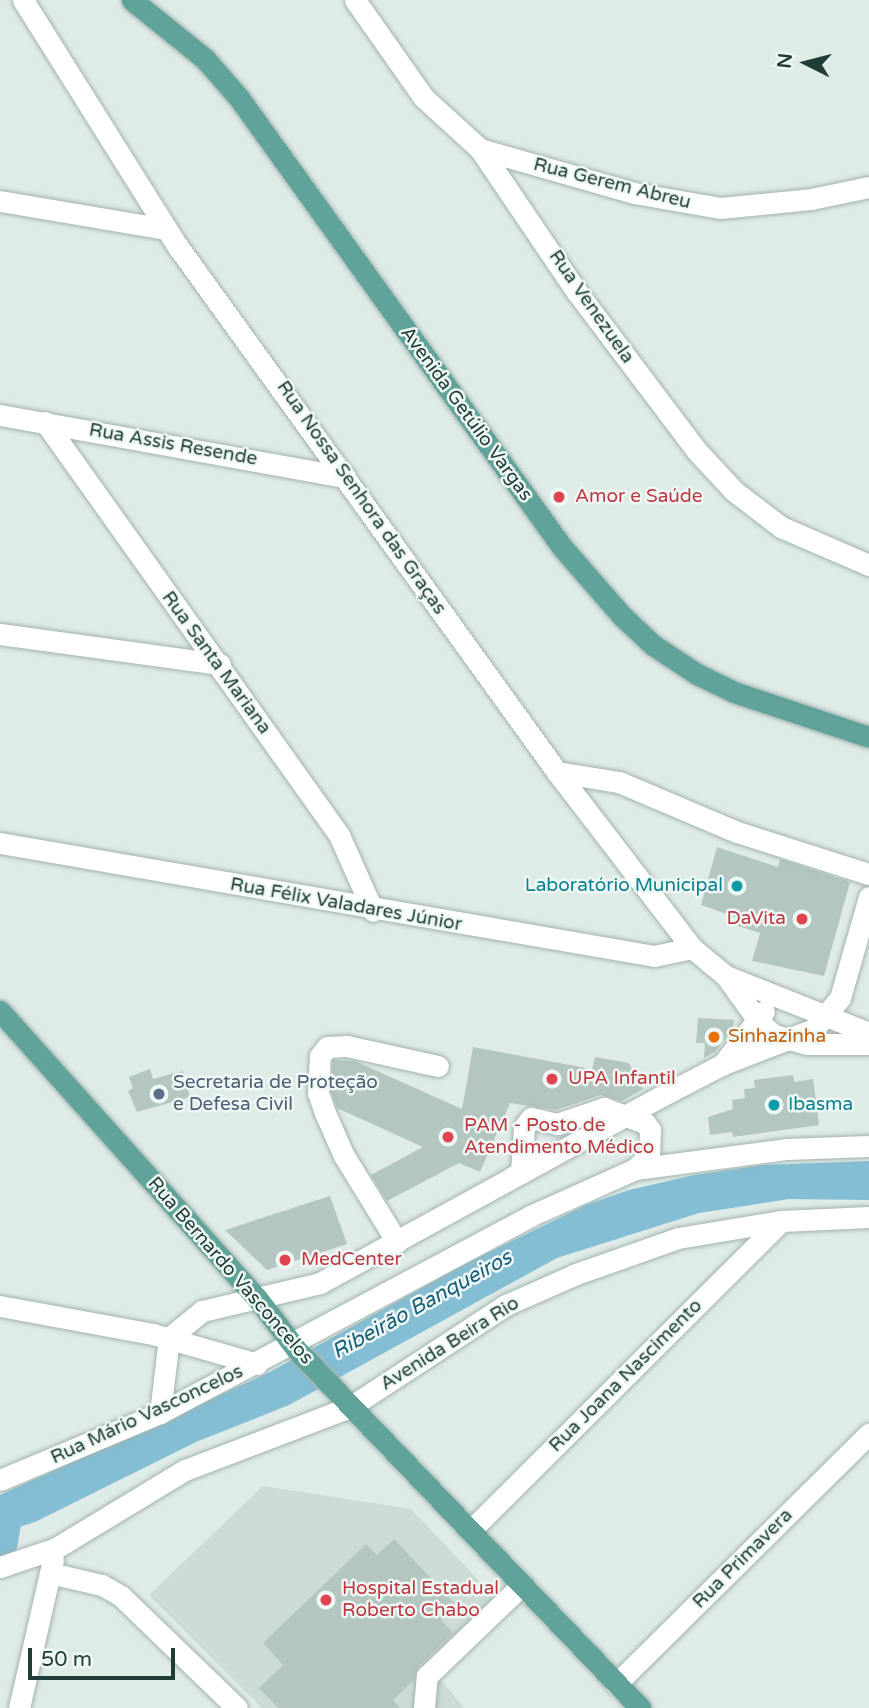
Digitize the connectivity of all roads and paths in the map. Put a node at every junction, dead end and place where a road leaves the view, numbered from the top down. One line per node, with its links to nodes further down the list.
1 (23, 0): 7 (street, Rua Nossa Senhora das Graças)
2 (132, 0): 14 (main road, Avenida Getúlio Vargas)
3 (355, 0): 4 (street, Rua Venezuela)
4 (480, 149): 5 (street, Rua Gerem Abreu); 11 (street, Rua Venezuela)
5 (869, 187)
6 (0, 201): 7 (street)
7 (166, 229): 10 (street, Rua Nossa Senhora das Graças)
8 (0, 415): 9 (street, Rua Assis Resende)
9 (46, 422): 10 (street, Rua Assis Resende); 13 (street, Rua Santa Mariana)
10 (345, 477): 15 (street, Rua Nossa Senhora das Graças)
11 (869, 565)
12 (0, 634): 13 (street)
13 (220, 664): 19 (street, Rua Santa Mariana)
14 (869, 737)
15 (557, 772): 17 (street); 20 (street, Rua Nossa Senhora das Graças)
16 (0, 843): 19 (street, Rua Félix Valadares Júnior)
17 (869, 874)
18 (869, 897): 24 (street)
19 (373, 911): 20 (street, Rua Félix Valadares Júnior)
20 (692, 948): 21 (street, Rua Nossa Senhora das Graças)
21 (726, 976): 22 (street, Rua Nossa Senhora das Graças); 25 (street, Rua Nossa Senhora das Graças)
22 (790, 1002): 24 (street, Rua Nossa Senhora das Graças); 25 (street); 27 (street)
23 (0, 1011): 40 (main road, Rua Bernardo Vasconcelos)
24 (826, 1018): 26 (street, Rua Nossa Senhora das Graças); 27 (street)
25 (759, 1022): 27 (street); 29 (street)
26 (869, 1033)
27 (788, 1041): 28 (street); 29 (street)
28 (869, 1044)
29 (721, 1065): 31 (street)
30 (438, 1066): 39 (street)
31 (659, 1098): 32 (street); 34 (street)
32 (628, 1116): 35 (street); 36 (street); 36 (street)
33 (869, 1146): 34 (street)
34 (673, 1165): 35 (street)
35 (635, 1169): 43 (street)
36 (511, 1178): 39 (street)
37 (869, 1217): 38 (street, Avenida Beira Rio)
38 (781, 1221): 45 (street, Avenida Beira Rio); 49 (street, Rua Joana Nascimento)
39 (397, 1242): 40 (street)
40 (257, 1298): 42 (street); 43 (main road, Rua Bernardo Vasconcelos)
41 (0, 1306): 42 (street)
42 (169, 1338): 44 (street); 46 (street)
43 (293, 1346): 44 (street, Rua Mário Vasconcelos); 45 (main road, Rua Bernardo Vasconcelos)
44 (257, 1364): 46 (street, Rua Mário Vasconcelos)
45 (343, 1400): 49 (main road, Rua Bernardo Vasconcelos); 50 (street, Avenida Beira Rio)
46 (160, 1413): 48 (street, Rua Mário Vasconcelos)
47 (869, 1434): 54 (street, Rua Primavera)
48 (0, 1480)
49 (470, 1531): 53 (main road, Rua Bernardo Vasconcelos)
50 (56, 1548): 51 (street, Avenida Beira Rio); 52 (street)
51 (0, 1567)
52 (50, 1573): 55 (street); 56 (street)
53 (522, 1585): 54 (main road, Rua Bernardo Vasconcelos); 57 (street)
54 (616, 1684): 58 (main road, Rua Bernardo Vasconcelos)
55 (19, 1708)
56 (237, 1708)
57 (424, 1708)
58 (640, 1708)

